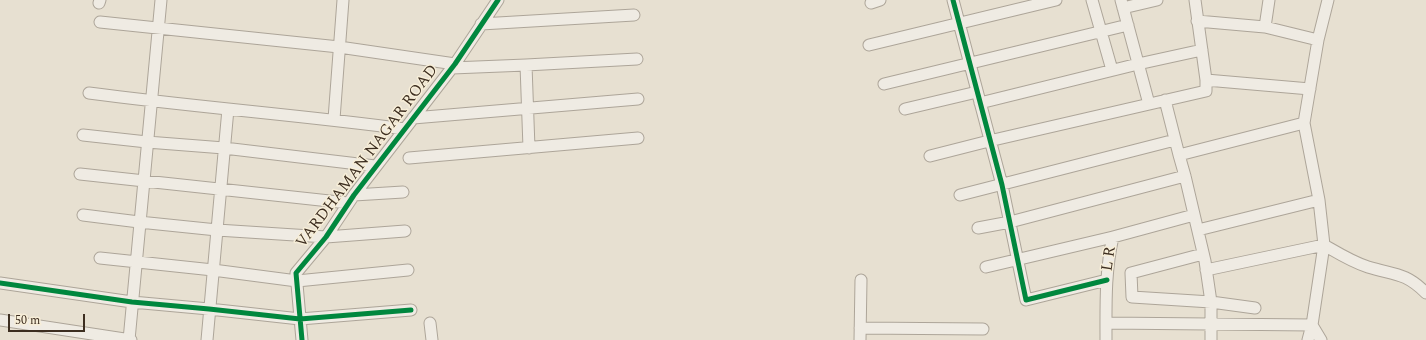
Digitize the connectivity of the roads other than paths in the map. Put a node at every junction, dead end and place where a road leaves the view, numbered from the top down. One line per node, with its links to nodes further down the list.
1 (161, 0): 19 (street)
2 (344, 0): 23 (street)
3 (498, 0): 16 (street, VARDHAMAN NAGAR ROAD)
4 (953, 0): 15 (street)
5 (1056, 0): 15 (street)
6 (1092, 0): 20 (street)
7 (1157, 0): 11 (street)
8 (1194, 0): 13 (street)
9 (1269, 0): 18 (street)
10 (1328, 0): 21 (street)
11 (1122, 4): 17 (street)
12 (634, 15): 16 (street)
13 (1197, 21): 18 (street); 24 (street)
14 (100, 22): 19 (street)
15 (959, 23): 22 (street); 26 (street)
16 (481, 24): 29 (street, VARDHAMAN NAGAR ROAD)
17 (1128, 25): 20 (street); 27 (street)
18 (1265, 27): 21 (street)
19 (158, 29): 23 (street); 38 (street)
20 (1101, 31): 26 (street); 30 (street)
21 (1318, 40): 33 (street)
22 (869, 45)
23 (339, 47): 29 (street); 44 (street)
24 (1202, 50): 27 (street); 31 (street)
25 (637, 59): 28 (street)
26 (969, 63): 32 (street); 35 (street)
27 (1138, 64): 30 (street); 39 (street)
28 (526, 65): 29 (street); 40 (street)
29 (453, 66): 43 (street, VARDHAMAN NAGAR ROAD)
30 (1112, 70): 35 (street)
31 (1206, 80): 33 (street); 37 (street)
32 (884, 84)
33 (1310, 89): 45 (street)
34 (89, 93): 38 (street)
35 (978, 97): 42 (street); 50 (street)
36 (638, 99): 40 (street)
37 (1165, 100): 39 (street); 49 (street)
38 (151, 101): 41 (street); 51 (street)
39 (1149, 104): 50 (street)
40 (527, 108): 43 (street); 53 (street)
41 (228, 109): 44 (street); 52 (street)
42 (905, 109)
43 (413, 118): 46 (street, VARDHAMAN NAGAR ROAD)
44 (334, 119): 46 (street)
45 (1304, 123): 54 (street); 66 (street)
46 (405, 129): 57 (street, VARDHAMAN NAGAR ROAD)
47 (83, 134): 51 (street)
48 (638, 138): 53 (street)
49 (1175, 140): 54 (street); 61 (street)
50 (989, 141): 55 (street); 61 (street)
51 (147, 142): 52 (street); 60 (street)
52 (224, 148): 57 (street); 62 (street)
53 (529, 148): 56 (street)
54 (1179, 155): 59 (street)
55 (930, 156)
56 (409, 158)
57 (375, 166): 65 (street, VARDHAMAN NAGAR ROAD)
58 (80, 174): 60 (street)
59 (1185, 176): 67 (street); 70 (street)
60 (144, 182): 62 (street); 69 (street)
61 (1002, 185): 64 (street); 70 (street)
62 (220, 190): 65 (street); 72 (street)
63 (403, 192): 65 (street)
64 (960, 196)
65 (351, 199): 75 (street, VARDHAMAN NAGAR ROAD)
66 (1319, 200): 73 (street); 77 (street)
67 (1194, 214): 73 (street); 76 (street)
68 (83, 215): 69 (street)
69 (139, 222): 72 (street); 81 (street)
70 (1010, 222): 71 (street); 80 (street)
71 (978, 228)
72 (217, 230): 75 (street); 83 (street)
73 (1198, 230): 78 (street)
74 (405, 231): 75 (street)
75 (326, 237): 88 (street, VARDHAMAN NAGAR ROAD)
76 (1113, 237): 80 (street); 87 (street, L R)
77 (1324, 245): 85 (street); 90 (street); 101 (street)
78 (1203, 254): 85 (street); 92 (street)
79 (100, 258): 81 (street)
80 (1019, 260): 82 (street); 87 (street)
81 (136, 262): 83 (street); 91 (street)
82 (986, 267)
83 (213, 270): 88 (street); 94 (street)
84 (408, 270): 88 (street)
85 (1206, 270): 92 (street)
86 (861, 280): 102 (street)
87 (1107, 280): 99 (street, L R)
88 (297, 281): 96 (street, VARDHAMAN NAGAR ROAD)
89 (0, 283): 91 (street)
90 (1426, 293)
91 (132, 302): 94 (street); 104 (street)
92 (1211, 302): 93 (street); 100 (street)
93 (1255, 308)
94 (209, 309): 96 (street); 105 (street)
95 (411, 310): 96 (street)
96 (300, 319): 106 (street, VARDHAMAN NAGAR ROAD)
97 (0, 320): 104 (street)
98 (430, 323): 107 (street)
99 (1106, 323): 100 (street); 109 (street, L R)
100 (1212, 325): 101 (street); 110 (street)
101 (1312, 325): 111 (street); 112 (street)
102 (860, 328): 103 (street); 108 (street)
103 (983, 329)
104 (130, 340)
105 (206, 340)
106 (302, 340)
107 (432, 340)
108 (860, 340)
109 (1106, 340)
110 (1211, 340)
111 (1308, 340)
112 (1321, 340)

